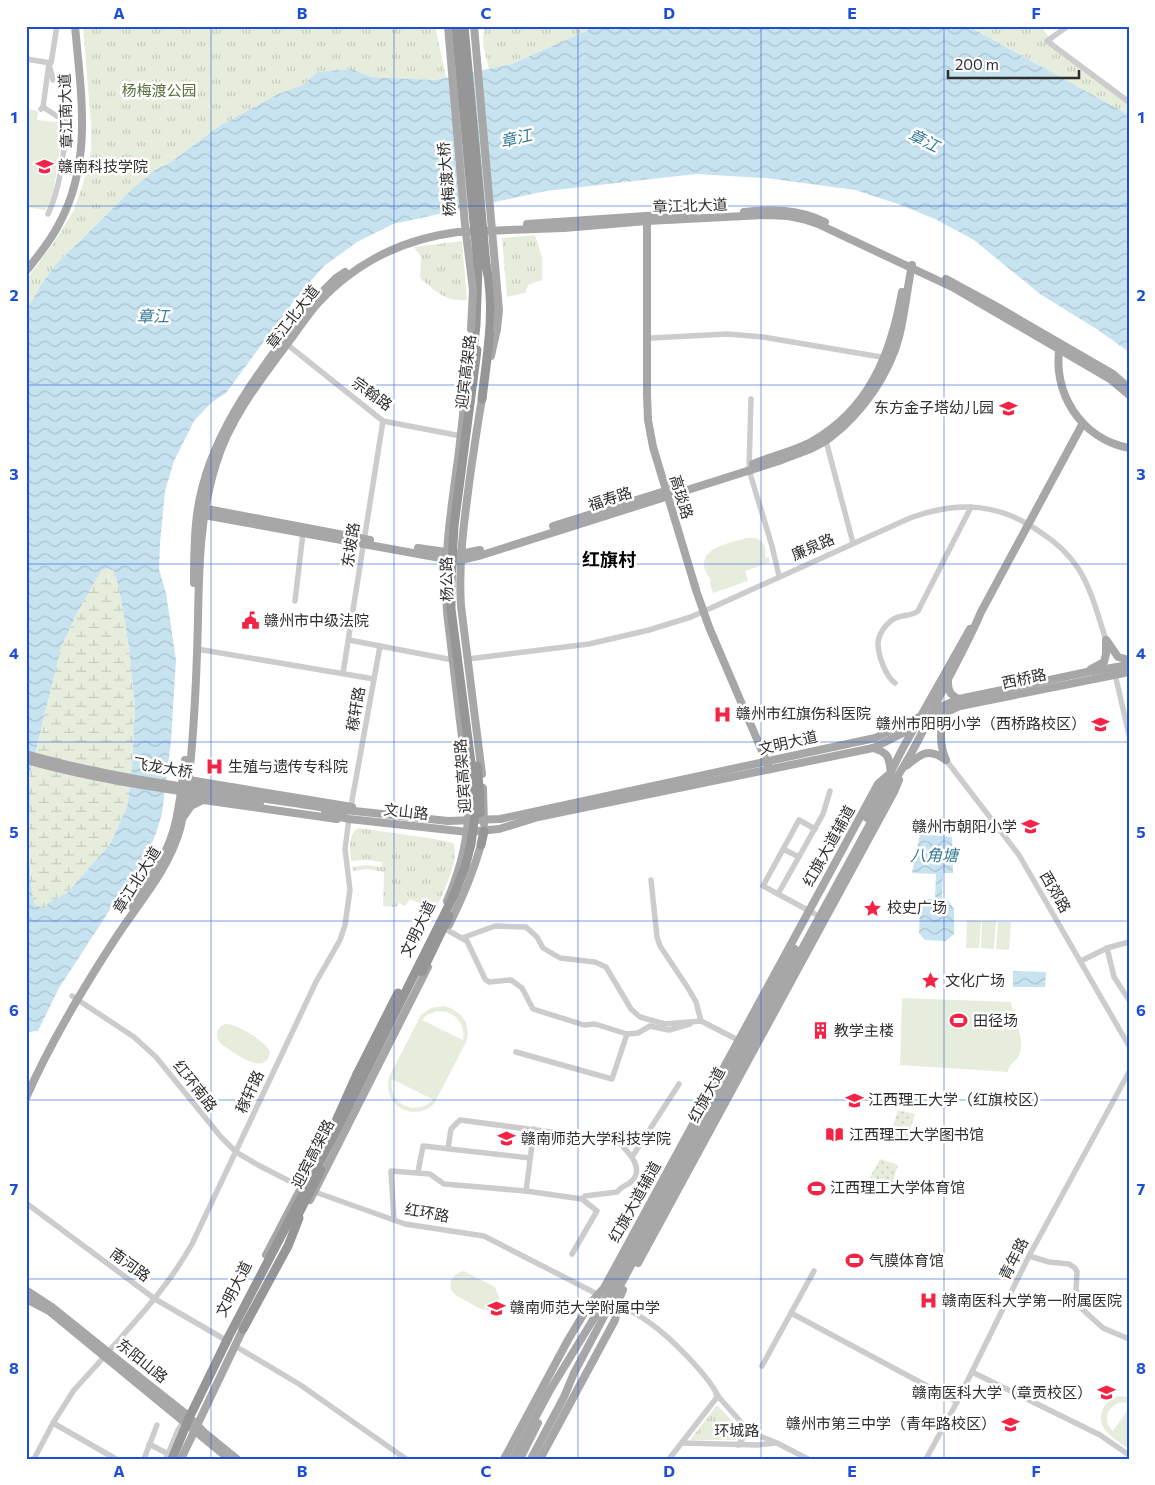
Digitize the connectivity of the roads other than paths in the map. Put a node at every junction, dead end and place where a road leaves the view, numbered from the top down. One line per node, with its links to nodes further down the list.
1 (58, 26): 10 (street)
2 (71, 26): 13 (main road, 章江南大道)
3 (75, 26): 13 (main road, 章江南大道)
4 (448, 26): 21 (main road, 杨梅渡大桥, bridge)
5 (456, 26): 19 (highway, bridge)
6 (464, 26): 19 (highway, bridge)
7 (474, 26): 21 (main road, bridge)
8 (1068, 26): 12 (street)
9 (26, 59): 10 (street)
10 (49, 63): 11 (street); 14 (street)
11 (53, 80)
12 (1129, 102)
13 (81, 132): 17 (main road, 章江南大道); 20 (main road, 章江南大道)
14 (48, 214)
15 (649, 218): 16 (main road, 章江北大道); 18 (main road, 章江北大道); 22 (main road, 高琰路); 38 (main road, 高琰路)
16 (489, 229): 21 (main road, bridge); 23 (main road, 章江北大道)
17 (26, 264)
18 (910, 264): 24 (main road, 章江北大道); 26 (main road, 福寿路)
19 (482, 266): 21 (highway); 21 (highway)
20 (26, 271)
21 (485, 327): 25 (highway, 迎宾高架路); 27 (highway); 30 (highway); 30 (main road, 杨公路)
22 (651, 338): 26 (street); 38 (main road, 高琰路)
23 (285, 343): 32 (street, 宗翰路); 40 (main road, 章江北大道)
24 (1060, 346): 28 (main road, 章江北大道); 29 (main road, 章江北大道); 33 (main road)
25 (480, 350): 100 (highway, 迎宾高架路, bridge); 127 (highway, 迎宾高架路, bridge)
26 (888, 359): 35 (main road, 福寿路); 37 (main road, 福寿路)
27 (468, 370): 34 (main road, 杨公路)
28 (1129, 388)
29 (1129, 395)
30 (482, 399): 46 (main road, 杨公路)
31 (751, 399): 37 (street)
32 (383, 421): 34 (street, 宗翰路); 43 (street, 东坡路)
33 (1082, 423): 36 (main road); 41 (main road)
34 (461, 436): 45 (main road, 杨公路)
35 (826, 441): 37 (main road, 福寿路); 44 (street)
36 (1129, 448)
37 (749, 467): 38 (main road, 福寿路); 47 (street)
38 (668, 493): 46 (main road, 福寿路); 49 (main road, 高琰路)
39 (971, 506): 41 (street, 廉泉路); 44 (street, 廉泉路); 65 (street)
40 (201, 511): 42 (main road, 福寿路); 43 (main road, 福寿路); 54 (main road, 章江北大道); 80 (main road, 章江北大道)
41 (1029, 524): 50 (main road); 52 (street, 廉泉路)
42 (303, 533): 43 (main road, 福寿路); 48 (street)
43 (365, 542): 45 (main road, 福寿路); 51 (street, 东坡路)
44 (853, 544): 47 (street, 廉泉路)
45 (446, 556): 46 (main road, 福寿路); 56 (main road, 杨公路)
46 (460, 557): 55 (main road, 杨公路)
47 (778, 576): 49 (street, 廉泉路)
48 (295, 600)
49 (705, 609): 55 (street, 廉泉路); 77 (main road, 高琰路)
50 (981, 612): 64 (main road); 69 (main road, 红旗大道)
51 (349, 640): 53 (street); 61 (street, 东坡路)
52 (1106, 640): 57 (main road); 59 (main road)
53 (380, 646): 56 (street); 63 (street, 稼轩路)
54 (198, 649): 61 (street); 74 (main road, 章江北大道)
55 (468, 659): 90 (main road, 杨公路)
56 (452, 660): 91 (main road, 杨公路)
57 (1129, 660)
58 (1129, 665): 59 (main road, 西桥路)
59 (1087, 672): 66 (main road, 西桥路)
60 (1129, 672): 62 (main road, 西桥路)
61 (343, 674): 63 (street)
62 (1115, 674): 68 (main road, 西桥路); 71 (street)
63 (374, 679): 85 (street, 稼轩路)
64 (948, 680): 66 (main road); 67 (main road)
65 (895, 684)
66 (959, 699): 67 (main road, 西桥路)
67 (933, 710): 69 (main road, 西桥路)
68 (946, 712): 69 (main road, 西桥路); 76 (main road)
69 (924, 719): 70 (main road, 文明大道); 77 (main road, 文明大道); 78 (main road, 红旗大道)
70 (914, 728): 72 (main road, 文明大道); 79 (main road, 红旗大道)
71 (1129, 735)
72 (873, 748): 77 (main road, 文明大道); 79 (main road)
73 (26, 754): 86 (main road, 飞龙大桥, bridge)
74 (190, 757): 80 (main road, 章江北大道); 81 (main road)
75 (26, 760): 86 (main road, 飞龙大桥, bridge)
76 (946, 760): 78 (main road); 106 (street, 西郊路)
77 (771, 765): 90 (main road, 文明大道); 93 (main road, 文明大道)
78 (904, 768): 138 (main road, 红旗大道)
79 (891, 774): 101 (main road, 红旗大道)
80 (185, 780): 81 (main road); 83 (main road, 章江北大道)
81 (205, 783): 85 (main road)
82 (830, 791): 92 (street)
83 (183, 797): 84 (main road); 89 (main road, 章江北大道); 107 (main road, 章江北大道)
84 (204, 800): 88 (main road); 89 (main road)
85 (351, 806): 87 (main road)
86 (326, 810): 87 (main road, 文山路); 88 (main road, 文山路)
87 (365, 812): 91 (main road, 文山路)
88 (349, 819): 94 (main road, 文山路); 122 (street, 稼轩路)
89 (182, 820): 107 (main road, 章江北大道)
90 (484, 820): 91 (main road, 文明大道); 93 (main road, 杨公路)
91 (469, 821): 94 (main road, 文明大道)
92 (815, 829): 96 (street); 97 (street)
93 (484, 831): 94 (main road, 文山路); 95 (highway, 文明大道)
94 (468, 832): 119 (main road, 文明大道)
95 (481, 845): 102 (main road, 文明大道)
96 (783, 849): 97 (street); 99 (street)
97 (799, 857): 99 (street)
98 (651, 880): 109 (street)
99 (778, 894): 101 (street)
100 (454, 895): 119 (highway, bridge); 161 (highway, 迎宾高架路, bridge)
101 (812, 912): 112 (main road, 红旗大道)
102 (447, 930): 103 (street); 127 (main road, 文明大道)
103 (462, 938): 109 (street); 110 (street)
104 (1129, 942): 105 (street)
105 (1107, 948): 106 (street); 108 (street)
106 (1081, 961): 111 (street, 西郊路)
107 (75, 997): 117 (main road, 章江北大道); 118 (main road, 章江北大道); 122 (street, 红环南路)
108 (1129, 1000)
109 (702, 1020): 110 (street); 112 (street)
110 (627, 1034): 114 (street)
111 (1127, 1038): 113 (street, 西郊路)
112 (742, 1042): 138 (main road, 红旗大道)
113 (1129, 1046)
114 (516, 1052)
115 (1129, 1072): 133 (street, 青年路)
116 (679, 1084): 123 (street)
117 (26, 1086)
118 (26, 1098)
119 (335, 1123): 126 (main road, 文明大道)
120 (534, 1129): 121 (street); 123 (street); 124 (street)
121 (448, 1148): 124 (street); 125 (street)
122 (236, 1152): 126 (street, 红环南路); 136 (street, 稼轩路)
123 (632, 1157): 129 (street)
124 (530, 1158): 128 (street)
125 (418, 1172): 128 (street); 131 (street)
126 (301, 1187): 127 (street, 红环路); 141 (main road, 文明大道)
127 (314, 1188): 131 (street, 红环路); 140 (highway, bridge); 161 (highway, 迎宾高架路, bridge)
128 (526, 1190): 129 (street)
129 (582, 1199): 132 (street)
130 (26, 1204): 136 (street, 南河路)
131 (394, 1220): 138 (street, 红环路)
132 (572, 1254)
133 (1030, 1256): 142 (street); 147 (street, 青年路)
134 (814, 1271): 139 (street)
135 (26, 1290): 144 (main road, 东阳山路)
136 (155, 1298): 141 (street, 南河路); 144 (street, 稼轩路)
137 (26, 1299): 144 (main road, 东阳山路)
138 (608, 1301): 146 (main road, 红旗大道); 148 (main road, 红旗大道); 149 (street, 红环路); 168 (main road); 173 (main road)
139 (791, 1313): 145 (street); 150 (street)
140 (243, 1329): 143 (main road, 文明大道)
141 (224, 1339): 151 (main road, 文明大道)
142 (1129, 1339)
143 (235, 1346): 155 (main road, 文明大道); 167 (street)
144 (106, 1354): 151 (main road, 东阳山路); 152 (street, 稼轩路)
145 (762, 1366)
146 (565, 1367): 169 (main road, 红旗大道); 170 (main road)
147 (972, 1372): 150 (street, 青年路); 160 (street)
148 (574, 1373): 171 (main road); 172 (main road, 红旗大道)
149 (718, 1396): 154 (street, 红环路); 156 (street)
150 (957, 1402): 176 (street, 青年路)
151 (185, 1418): 155 (main road, 东阳山路); 161 (main road, 文明大道)
152 (53, 1423): 162 (street, 稼轩路); 163 (street)
153 (157, 1425): 158 (street)
154 (744, 1427): 157 (street, 红环路); 159 (street)
155 (195, 1428): 161 (main road, 文明大道); 165 (main road, 东阳山路); 166 (main road, 东阳山路)
156 (683, 1443): 159 (street, 环城路); 174 (street)
157 (777, 1443): 159 (street, 环城路); 175 (street, 环城路)
158 (149, 1444): 161 (street); 164 (street)
159 (738, 1445)
160 (1129, 1455)
161 (172, 1457)
162 (34, 1459)
163 (116, 1459)
164 (144, 1459)
165 (229, 1459)
166 (238, 1459)
167 (406, 1459)
168 (504, 1459)
169 (513, 1459)
170 (520, 1459)
171 (526, 1459)
172 (531, 1459)
173 (540, 1459)
174 (669, 1459)
175 (808, 1459)
176 (926, 1459)

